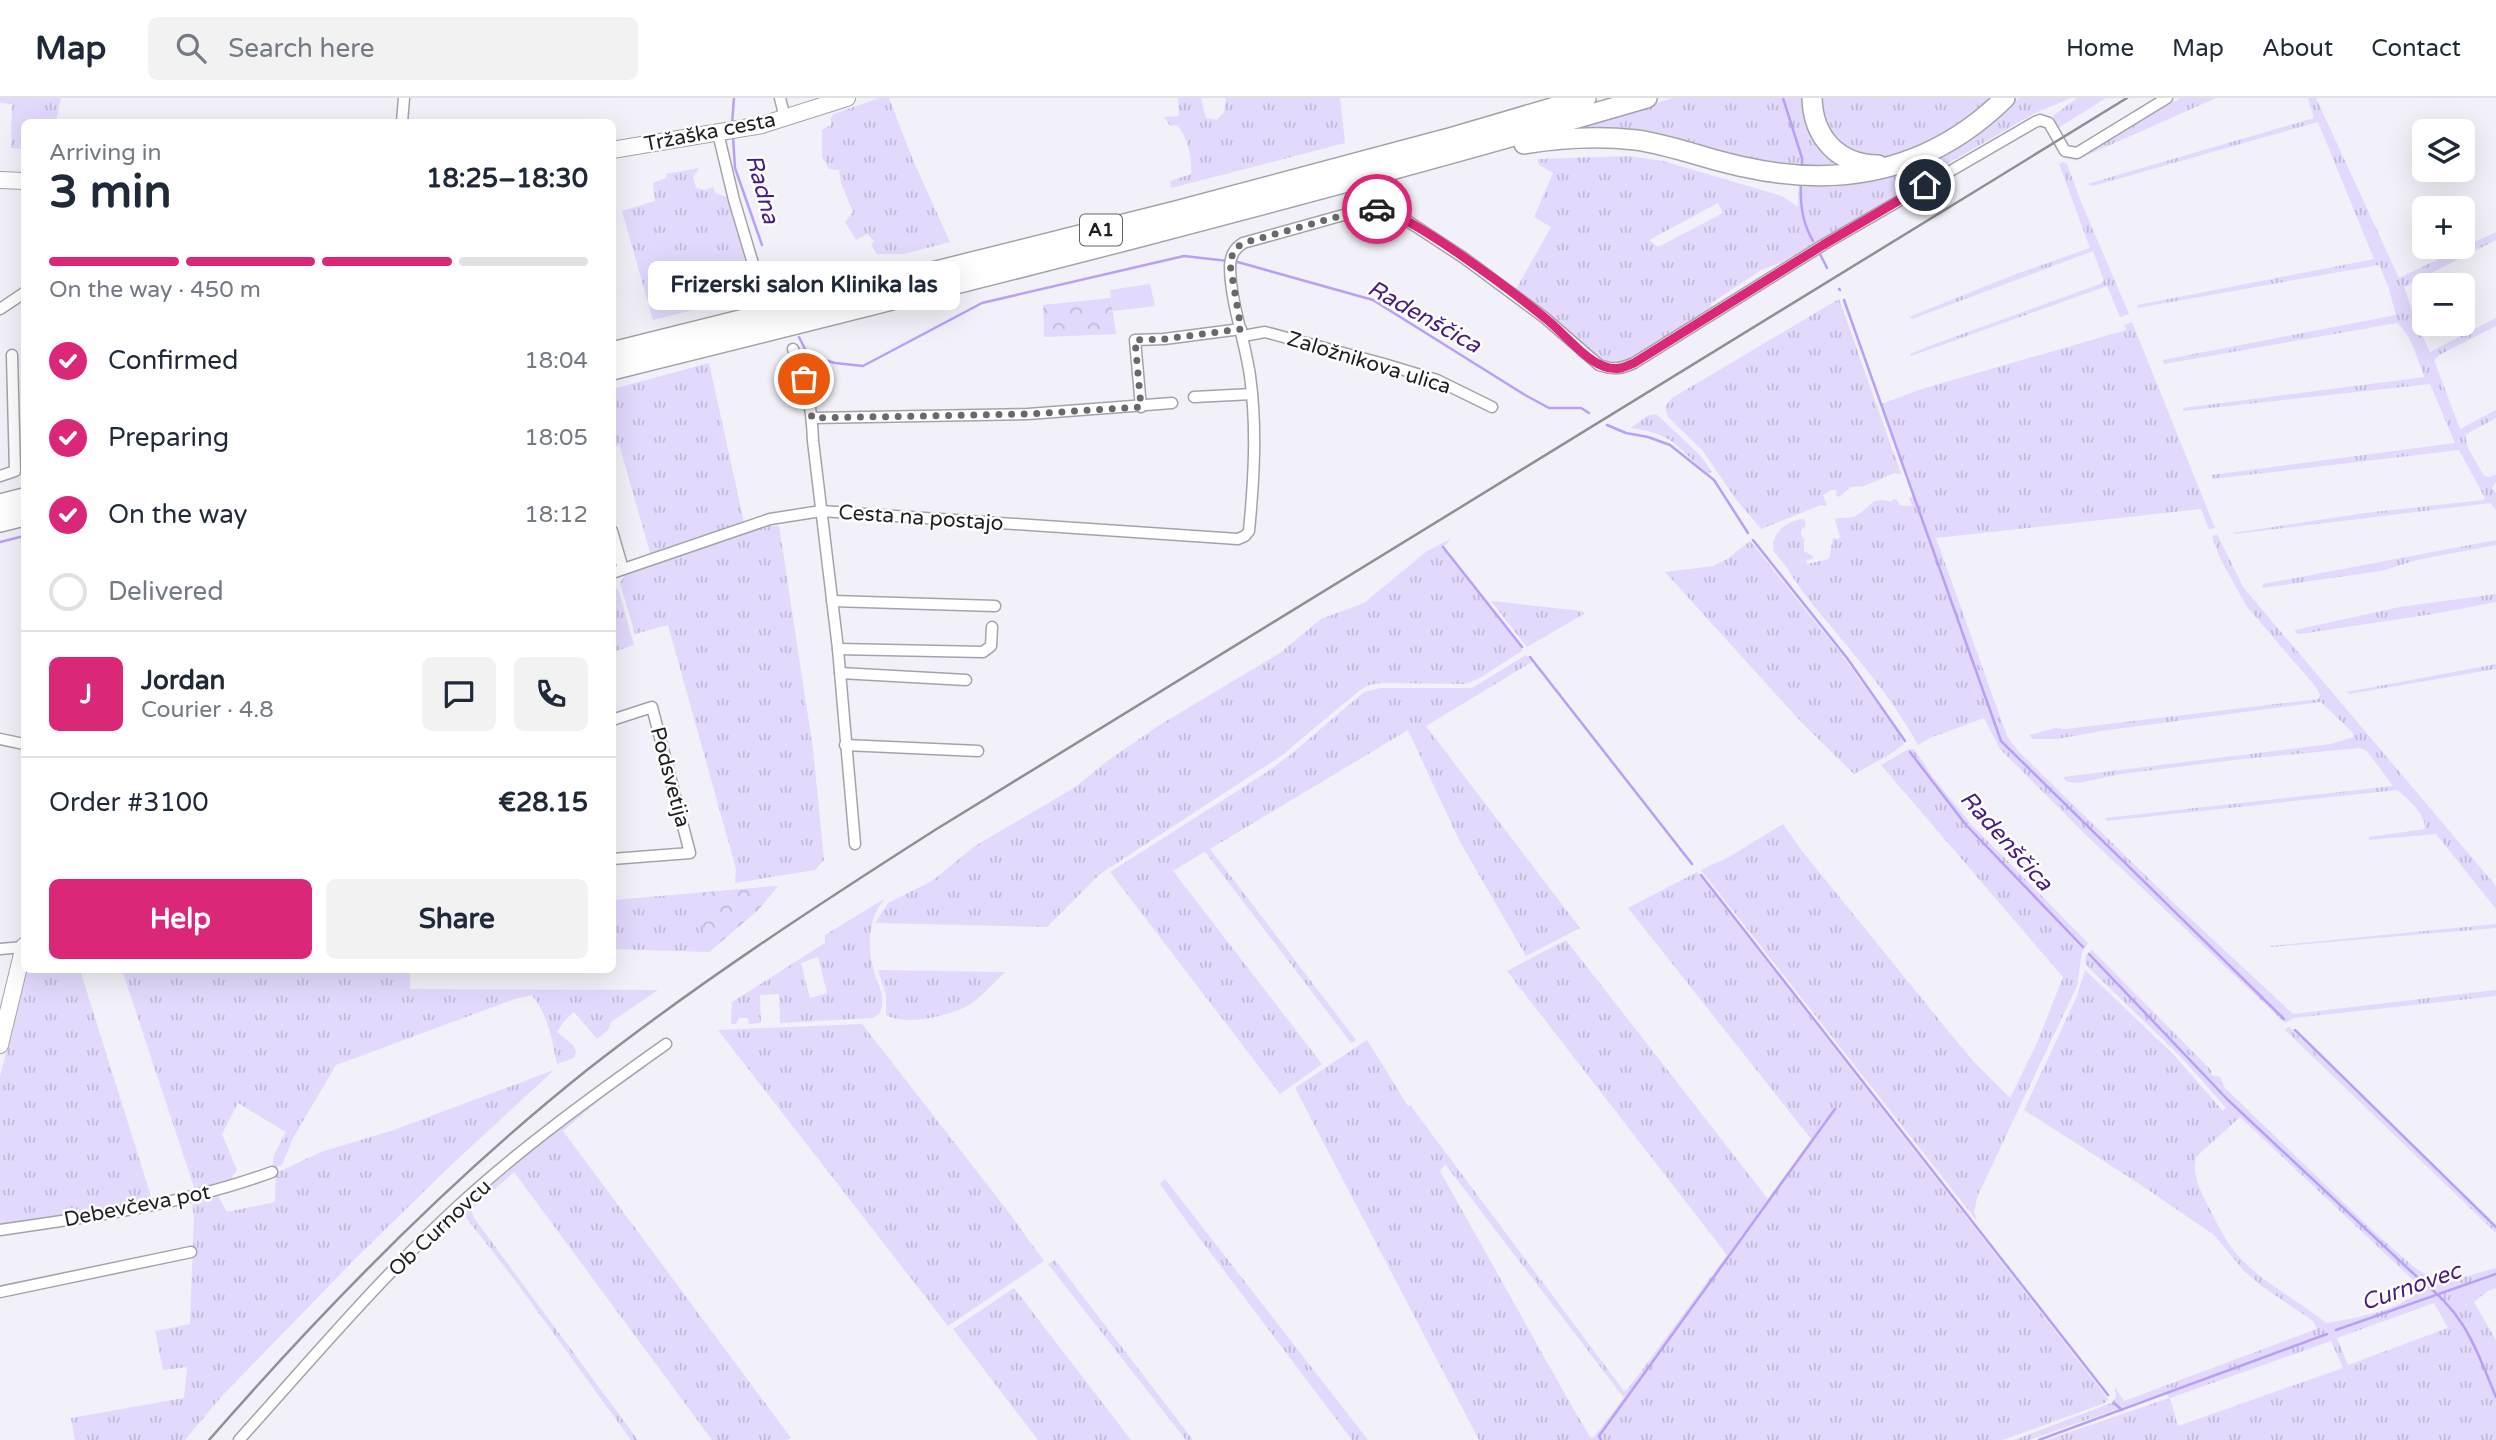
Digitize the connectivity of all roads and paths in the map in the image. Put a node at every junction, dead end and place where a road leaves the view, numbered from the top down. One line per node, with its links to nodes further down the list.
1 (404, 98): 10 (street)
2 (780, 98): 9 (street)
3 (847, 98): 9 (main road, Tržaška cesta)
4 (1586, 98): 22 (highway, A1)
5 (1647, 98): 13 (highway, A1)
6 (1812, 98): 14 (highway)
7 (2167, 98): 20 (street)
8 (2001, 102): 14 (highway)
9 (785, 118): 11 (main road, Tržaška cesta)
10 (402, 119)
11 (727, 132): 12 (main road, Tržaška cesta); 17 (street)
12 (616, 149)
13 (1453, 155): 14 (highway); 24 (highway, A1)
14 (1900, 163)
15 (0, 180): 16 (main road)
16 (21, 181)
17 (760, 287)
18 (21, 295): 19 (street)
19 (0, 309)
20 (1242, 332): 25 (street); 28 (street, Založnikova ulica); 29 (street, Založnikova ulica)
21 (793, 348): 30 (street)
22 (616, 351)
23 (12, 355): 31 (street)
24 (616, 369)
25 (1252, 394): 26 (street); 34 (street, Cesta na postajo)
26 (1194, 397)
27 (1172, 403): 28 (street)
28 (1141, 407): 30 (street)
29 (1492, 407)
30 (812, 418): 34 (street)
31 (0, 476)
32 (21, 499): 33 (highway)
33 (0, 504)
34 (821, 511): 37 (street, Cesta na postajo); 38 (street)
35 (21, 517): 36 (highway)
36 (0, 522)
37 (618, 571)
38 (832, 601): 39 (street); 41 (street)
39 (995, 606)
40 (992, 627): 41 (street)
41 (838, 649): 42 (street)
42 (840, 673): 43 (street); 47 (street)
43 (966, 680)
44 (616, 719): 50 (street, Podsvetija)
45 (0, 739): 46 (street)
46 (21, 743)
47 (845, 745): 48 (street); 49 (street)
48 (978, 751)
49 (855, 844)
50 (616, 859)
51 (21, 947): 52 (street)
52 (0, 949)
53 (21, 959): 55 (main road)
54 (666, 1044): 60 (street, Ob Curnovcu)
55 (0, 1045)
56 (272, 1172): 57 (street, Debevčeva pot)
57 (0, 1230)
58 (191, 1252): 59 (street)
59 (0, 1292)
60 (239, 1440)

